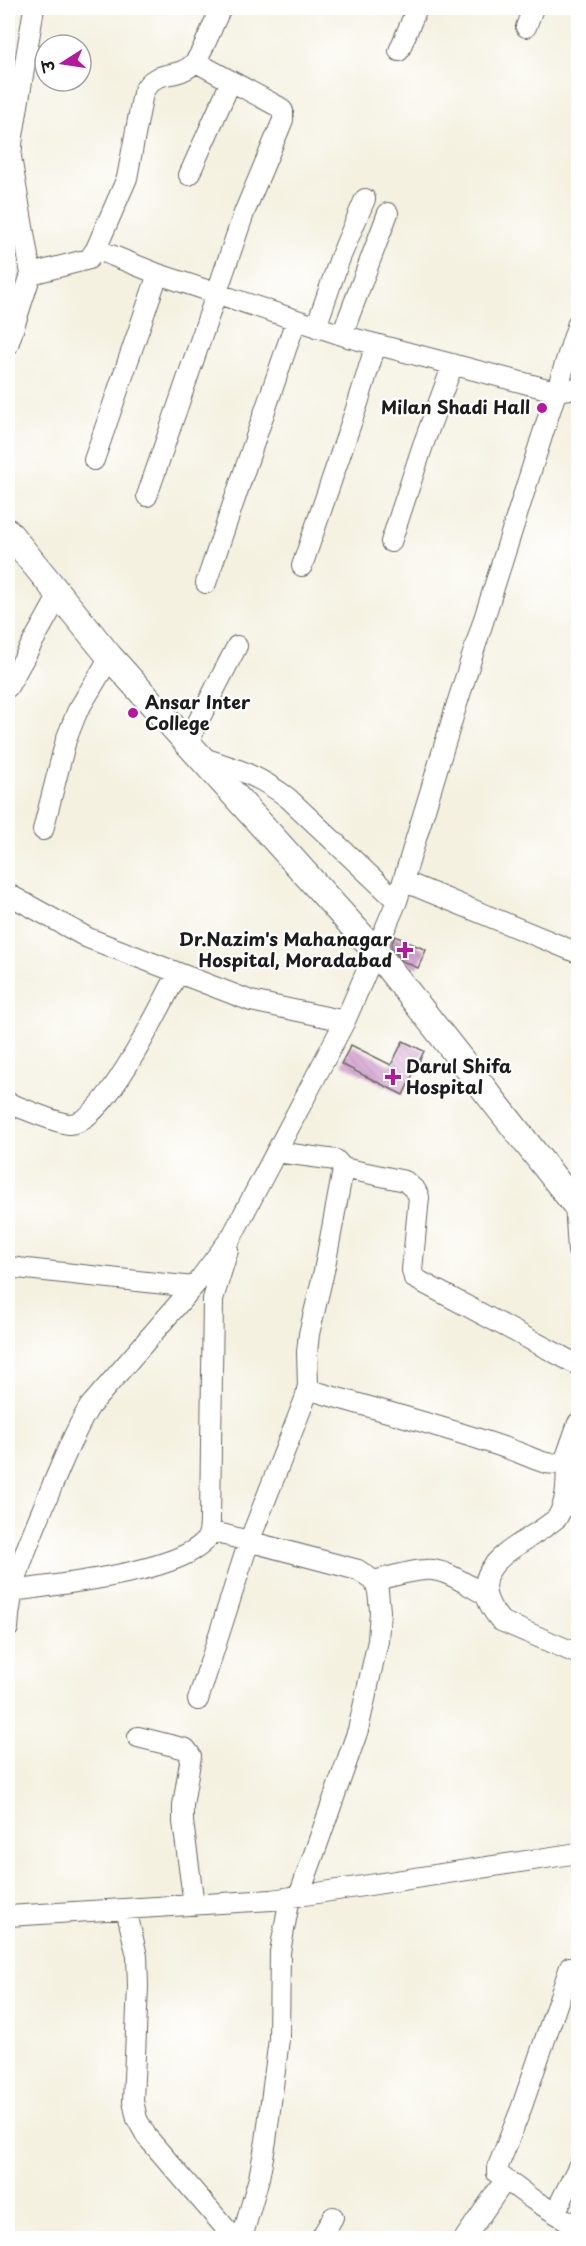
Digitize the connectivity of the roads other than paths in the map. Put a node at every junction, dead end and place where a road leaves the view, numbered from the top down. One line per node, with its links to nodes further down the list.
1 (34, 8): 9 (street)
2 (220, 8): 7 (street)
3 (417, 8): 6 (street)
4 (533, 8): 5 (street)
5 (526, 27)
6 (399, 51)
7 (196, 62): 8 (street); 13 (street)
8 (231, 81): 10 (street); 16 (street)
9 (10, 133): 14 (street)
10 (189, 175)
11 (365, 199): 19 (street)
12 (388, 213): 20 (street)
13 (96, 249): 14 (street); 15 (street)
14 (31, 274): 22 (street)
15 (158, 274): 16 (street); 26 (street)
16 (217, 294): 17 (street); 27 (street)
17 (296, 320): 19 (street); 31 (street)
18 (579, 323): 25 (street)
19 (316, 327): 20 (street)
20 (342, 335): 21 (street)
21 (376, 344): 23 (street); 30 (street)
22 (8, 345)
23 (453, 364): 25 (street); 29 (street)
24 (579, 387): 25 (street)
25 (555, 391): 38 (street)
26 (94, 460)
27 (147, 496)
28 (8, 532): 32 (main road)
29 (391, 542)
30 (302, 566)
31 (206, 583)
32 (59, 595): 34 (main road); 35 (street)
33 (237, 646): 36 (street)
34 (110, 657): 36 (main road); 37 (street)
35 (8, 687)
36 (194, 750): 40 (street); 41 (main road)
37 (43, 830)
38 (403, 880): 40 (street); 42 (street)
39 (8, 894): 43 (street)
40 (397, 901): 41 (street)
41 (376, 952): 44 (street); 48 (main road)
42 (579, 953)
43 (178, 973): 44 (street); 45 (street)
44 (345, 1022): 46 (street)
45 (8, 1103)
46 (276, 1152): 47 (street); 49 (street)
47 (343, 1168): 53 (street); 54 (street)
48 (577, 1205): 50 (street)
49 (232, 1236): 52 (street); 57 (street)
50 (579, 1251)
51 (8, 1268): 52 (street)
52 (193, 1287): 60 (street)
53 (579, 1365)
54 (307, 1389): 56 (street); 58 (street)
55 (579, 1423): 56 (street)
56 (567, 1454): 61 (street)
57 (210, 1531): 58 (street); 60 (street)
58 (249, 1542): 59 (street); 64 (street)
59 (374, 1581): 61 (street); 67 (street)
60 (10, 1586): 62 (street)
61 (486, 1595): 63 (street)
62 (8, 1618)
63 (579, 1654)
64 (198, 1700)
65 (138, 1737): 68 (street)
66 (579, 1853): 67 (street)
67 (295, 1897): 68 (street); 78 (street)
68 (194, 1905): 69 (street)
69 (126, 1909): 70 (street); 77 (street)
70 (8, 1916)
71 (579, 1965): 73 (street)
72 (579, 2167): 74 (street)
73 (505, 2180): 74 (street); 80 (street)
74 (555, 2213): 76 (street)
75 (333, 2217): 79 (street)
76 (579, 2227)
77 (234, 2238)
78 (242, 2238)
79 (321, 2238)
80 (465, 2238)

